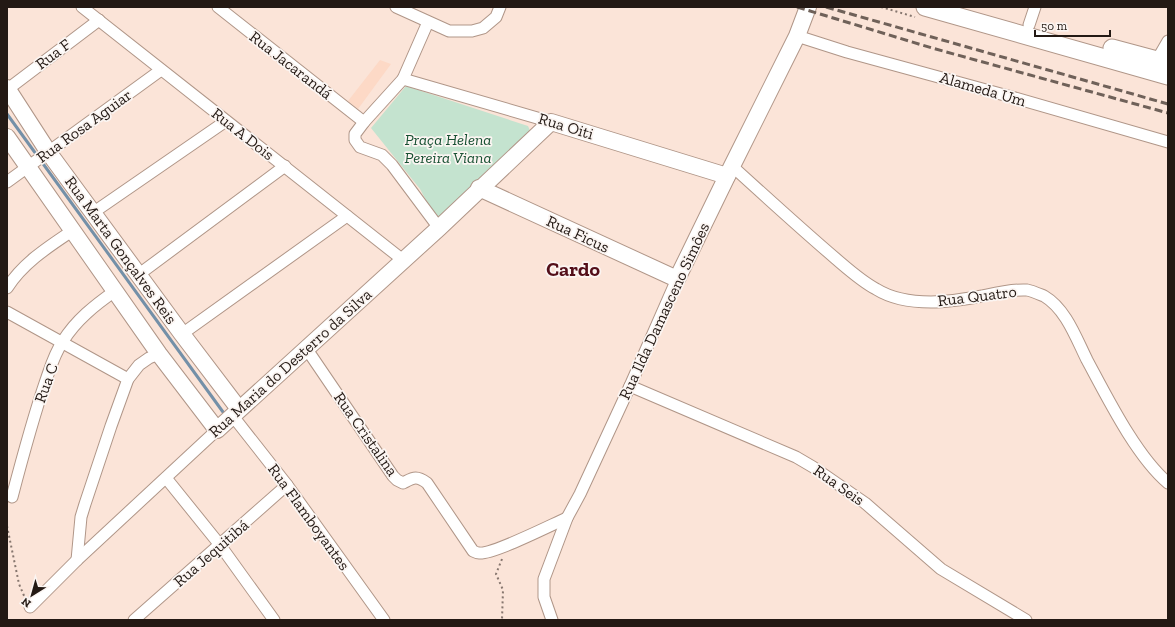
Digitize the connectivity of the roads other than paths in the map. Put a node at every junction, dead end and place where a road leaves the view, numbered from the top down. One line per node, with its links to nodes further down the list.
1 (82, 7): 9 (street, Rua A Dois)
2 (218, 7): 20 (street, Rua Jacarandá)
3 (396, 7): 10 (street)
4 (500, 7): 10 (street)
5 (808, 7): 12 (street, Rua Ilda Damasceno Simôes)
6 (925, 7): 16 (main road)
7 (967, 7): 11 (main road)
8 (1036, 7): 11 (street)
9 (99, 20): 15 (street, Rua A Dois); 18 (street, Rua F)
10 (428, 22): 17 (street)
11 (1028, 25): 14 (main road)
12 (797, 36): 23 (street, Alameda Um); 27 (street, Rua Ilda Damasceno Simôes)
13 (1168, 41): 14 (street)
14 (1162, 62)
15 (161, 70): 19 (street, Rua A Dois); 24 (street, Rua Rosa Aguiar)
16 (1168, 76)
17 (403, 79): 20 (street); 21 (street, Rua Oiti)
18 (7, 89): 24 (street, Rua Marta Gonçalves Reis)
19 (226, 121): 25 (street, Rua A Dois); 30 (street)
20 (364, 122): 32 (street)
21 (551, 122): 27 (street, Rua Oiti); 29 (street, Rua Maria do Desterro da Silva)
22 (7, 138): 26 (street, Rua Marta Gonçalves Reis)
23 (1168, 142)
24 (49, 152): 26 (street, Rua Rosa Aguiar); 30 (street, Rua Marta Gonçalves Reis)
25 (285, 166): 31 (street, Rua A Dois); 35 (street)
26 (29, 167): 28 (street, Rua Rosa Aguiar); 33 (street, Rua Marta Gonçalves Reis)
27 (730, 171): 36 (street, Rua Ilda Damasceno Simôes); 49 (street, Rua Quatro)
28 (7, 182)
29 (479, 188): 32 (street, Rua Maria do Desterro da Silva); 36 (street, Rua Ficus)
30 (94, 212): 35 (street, Rua Marta Gonçalves Reis)
31 (347, 216): 34 (street, Rua A Dois); 40 (street)
32 (439, 228): 34 (street, Rua Maria do Desterro da Silva)
33 (72, 231): 37 (street); 38 (street, Rua Marta Gonçalves Reis)
34 (403, 260): 42 (street, Rua Maria do Desterro da Silva)
35 (138, 275): 40 (street, Rua Marta Gonçalves Reis)
36 (677, 279): 45 (street, Rua Ilda Damasceno Simôes)
37 (7, 288)
38 (115, 291): 41 (street, Rua C); 43 (street, Rua Marta Gonçalves Reis)
39 (7, 312): 41 (street)
40 (182, 334): 46 (street, Rua Marta Gonçalves Reis)
41 (62, 342): 44 (street); 51 (street, Rua C)
42 (306, 348): 46 (street, Rua Maria do Desterro da Silva); 52 (street, Rua Cristalina)
43 (159, 354): 44 (street); 47 (street, Rua Marta Gonçalves Reis)
44 (128, 379): 54 (street)
45 (630, 386): 52 (street, Rua Ilda Damasceno Simôes); 60 (street, Rua Seis)
46 (236, 412): 47 (street, Rua Maria do Desterro da Silva); 50 (street, Rua Flamboyantes)
47 (217, 430): 48 (street, Rua Maria do Desterro da Silva)
48 (166, 478): 53 (street); 54 (street, Rua Maria do Desterro da Silva)
49 (1168, 483)
50 (287, 485): 53 (street, Rua Jequitibá); 58 (street, Rua Flamboyantes)
51 (12, 497)
52 (567, 518): 59 (street, Rua Ilda Damasceno Simôes)
53 (220, 545): 56 (street, Rua Jequitibá); 57 (street)
54 (77, 560): 55 (street, Rua Maria do Desterro da Silva)
55 (30, 607)
56 (134, 620)
57 (274, 620)
58 (384, 620)
59 (552, 620)
60 (1026, 620)

